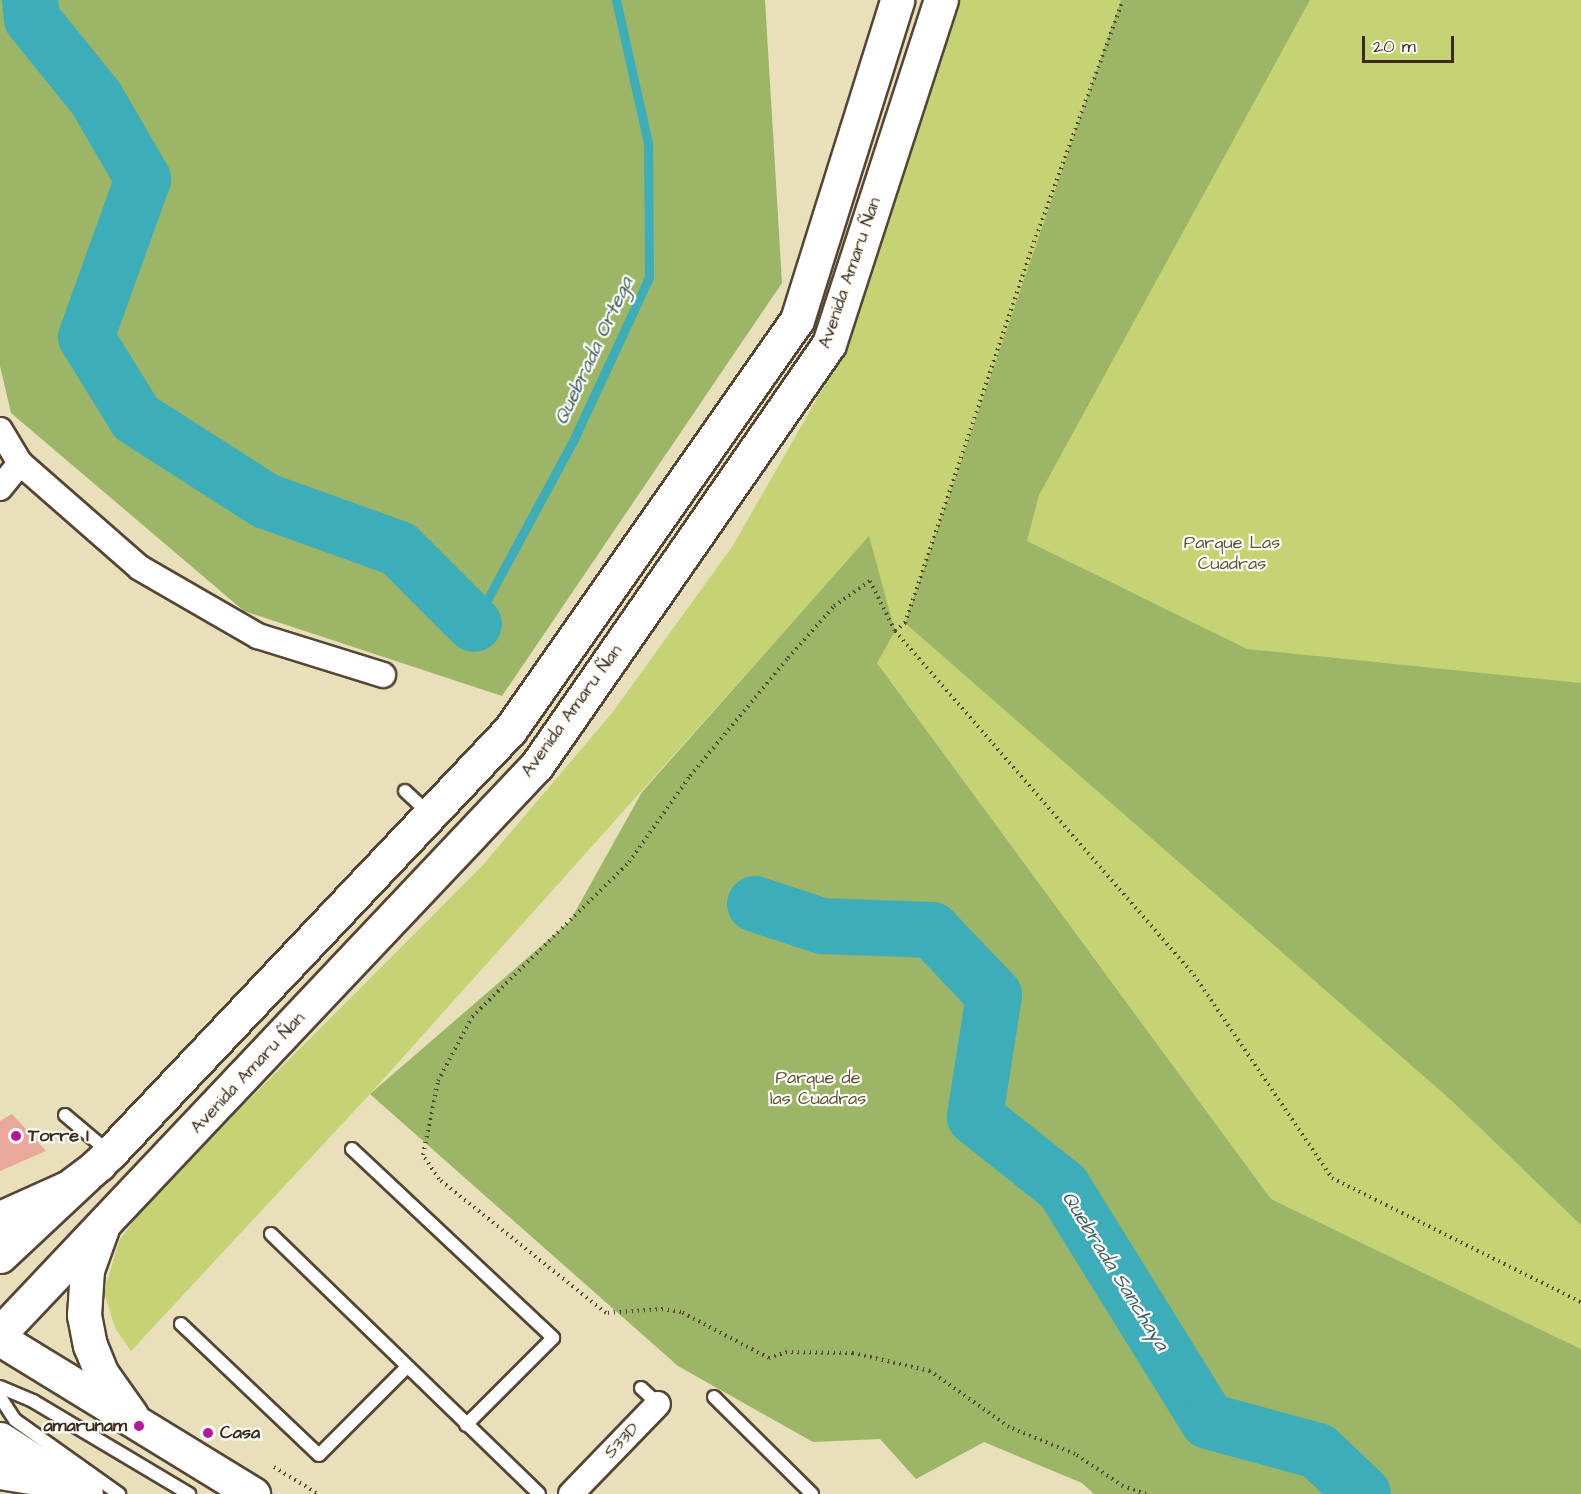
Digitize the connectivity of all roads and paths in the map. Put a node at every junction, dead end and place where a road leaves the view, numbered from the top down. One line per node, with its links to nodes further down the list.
1 (897, 0): 10 (main road, Avenida Amaru Ñan)
2 (941, 0): 15 (main road, Avenida Amaru Ñan)
3 (1122, 0): 7 (path)
4 (0, 430): 5 (street)
5 (20, 463): 6 (street); 8 (street)
6 (0, 488)
7 (895, 631): 18 (path); 40 (path)
8 (383, 675)
9 (405, 791): 10 (lane)
10 (431, 814): 13 (main road, Avenida Amaru Ñan)
11 (65, 1115): 13 (lane)
12 (352, 1149): 27 (lane)
13 (105, 1158): 14 (main road); 17 (main road, Avenida Amaru Ñan)
14 (0, 1218)
15 (102, 1228): 20 (main road, Avenida Amaru Ñan); 28 (main road)
16 (271, 1234): 22 (lane)
17 (0, 1256)
18 (1581, 1302)
19 (181, 1324): 22 (lane)
20 (0, 1333)
21 (0, 1339): 28 (main road)
22 (407, 1367): 27 (lane)
23 (0, 1387): 35 (lane)
24 (650, 1396): 39 (street, S33D)
25 (0, 1397): 34 (lane)
26 (714, 1397): 33 (lane)
27 (466, 1425): 38 (lane)
28 (139, 1426): 36 (main road)
29 (0, 1439): 32 (main road)
30 (267, 1463): 37 (path)
31 (0, 1472): 32 (main road)
32 (82, 1491)
33 (808, 1493)
34 (119, 1494)
35 (189, 1494)
36 (253, 1494)
37 (318, 1494)
38 (539, 1494)
39 (571, 1494)
40 (1146, 1494)

